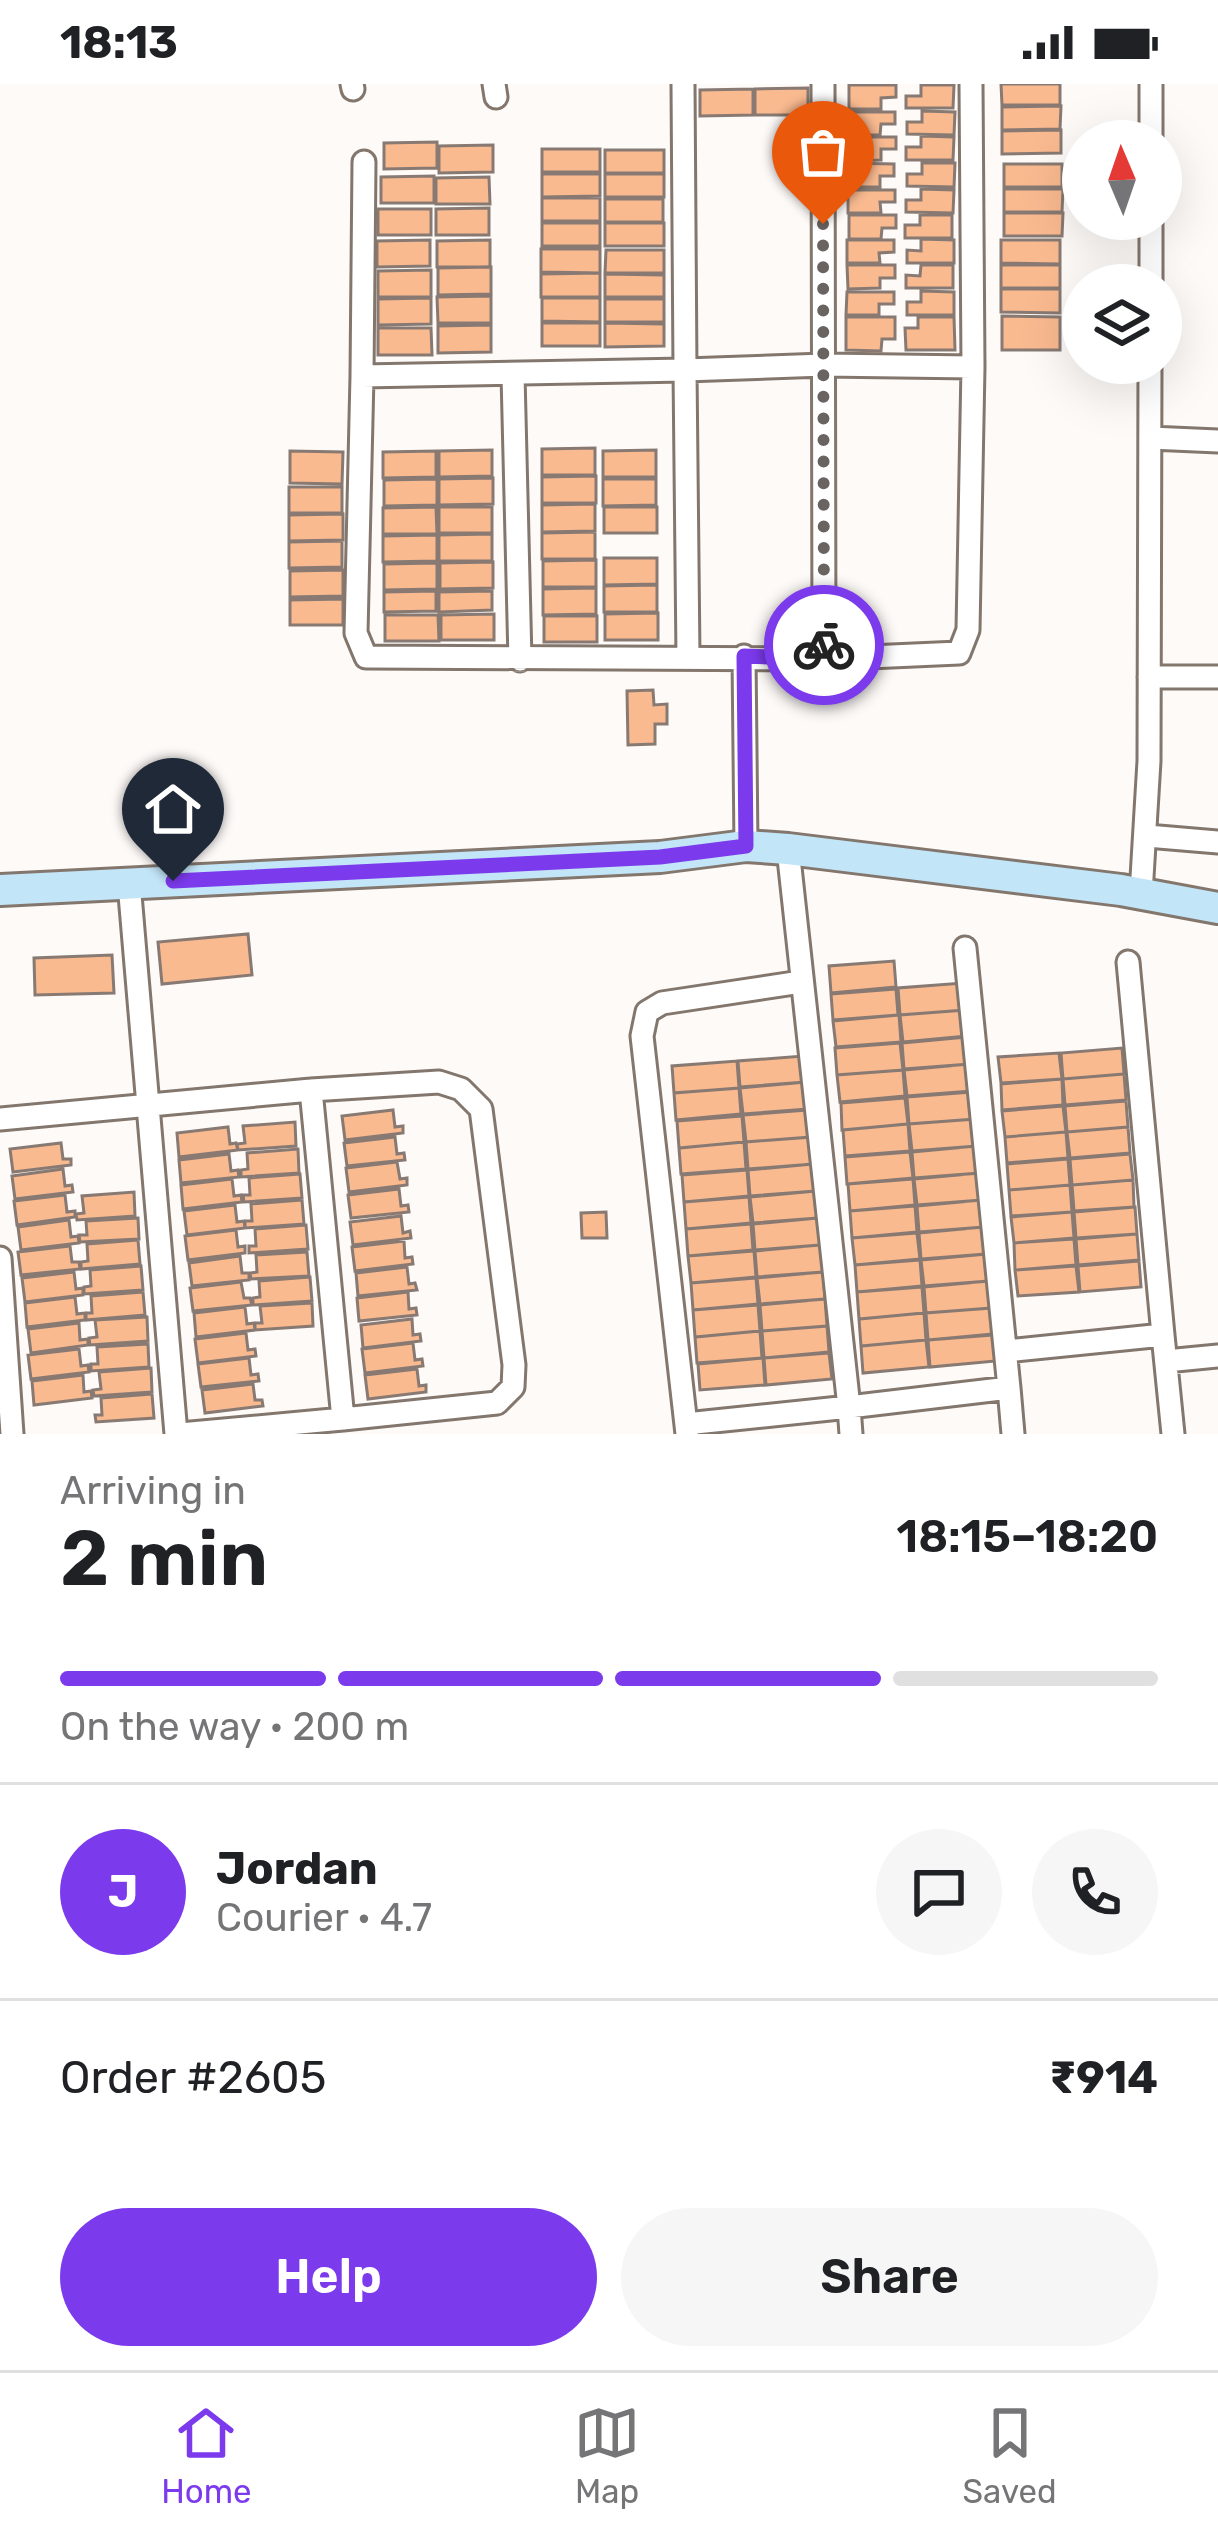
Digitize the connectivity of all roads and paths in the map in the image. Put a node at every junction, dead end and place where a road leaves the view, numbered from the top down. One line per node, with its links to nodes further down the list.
1 (683, 84): 9 (street)
2 (823, 84): 7 (street)
3 (971, 84): 8 (street)
4 (1151, 84): 5 (street)
5 (1151, 120)
6 (364, 162): 11 (street)
7 (824, 365): 8 (street); 9 (street); 17 (street)
8 (973, 367): 17 (street)
9 (685, 370): 10 (street); 16 (street)
10 (513, 375): 11 (street); 18 (street)
11 (362, 376): 18 (street)
12 (1150, 384): 13 (street)
13 (1150, 438): 14 (street); 19 (street)
14 (1218, 441)
15 (744, 656): 16 (street); 17 (street); 23 (street)
16 (688, 657): 18 (street)
17 (824, 659)
18 (520, 660)
19 (1149, 677): 20 (street); 21 (street)
20 (1218, 677)
21 (1147, 836): 22 (street); 27 (street)
22 (1218, 842)
23 (746, 846): 24 (street); 25 (street)
24 (788, 849): 27 (street); 31 (street)
25 (129, 883): 26 (street); 33 (street)
26 (0, 890)
27 (1141, 894): 28 (street)
28 (1218, 908)
29 (965, 949): 37 (street)
30 (1128, 962): 36 (street)
31 (801, 982): 41 (street); 43 (street)
32 (311, 1090): 33 (street); 42 (street); 42 (street)
33 (147, 1105): 34 (street); 45 (street)
34 (0, 1119)
35 (0, 1258): 44 (street)
36 (1163, 1334): 37 (street); 39 (street)
37 (1006, 1351): 40 (street)
38 (1218, 1356): 39 (street)
39 (1166, 1360): 48 (street)
40 (1009, 1388): 41 (street); 47 (street)
41 (849, 1407): 43 (street); 46 (street)
42 (343, 1419): 45 (street)
43 (686, 1429)
44 (12, 1434)
45 (178, 1434)
46 (851, 1434)
47 (1013, 1434)
48 (1173, 1434)

